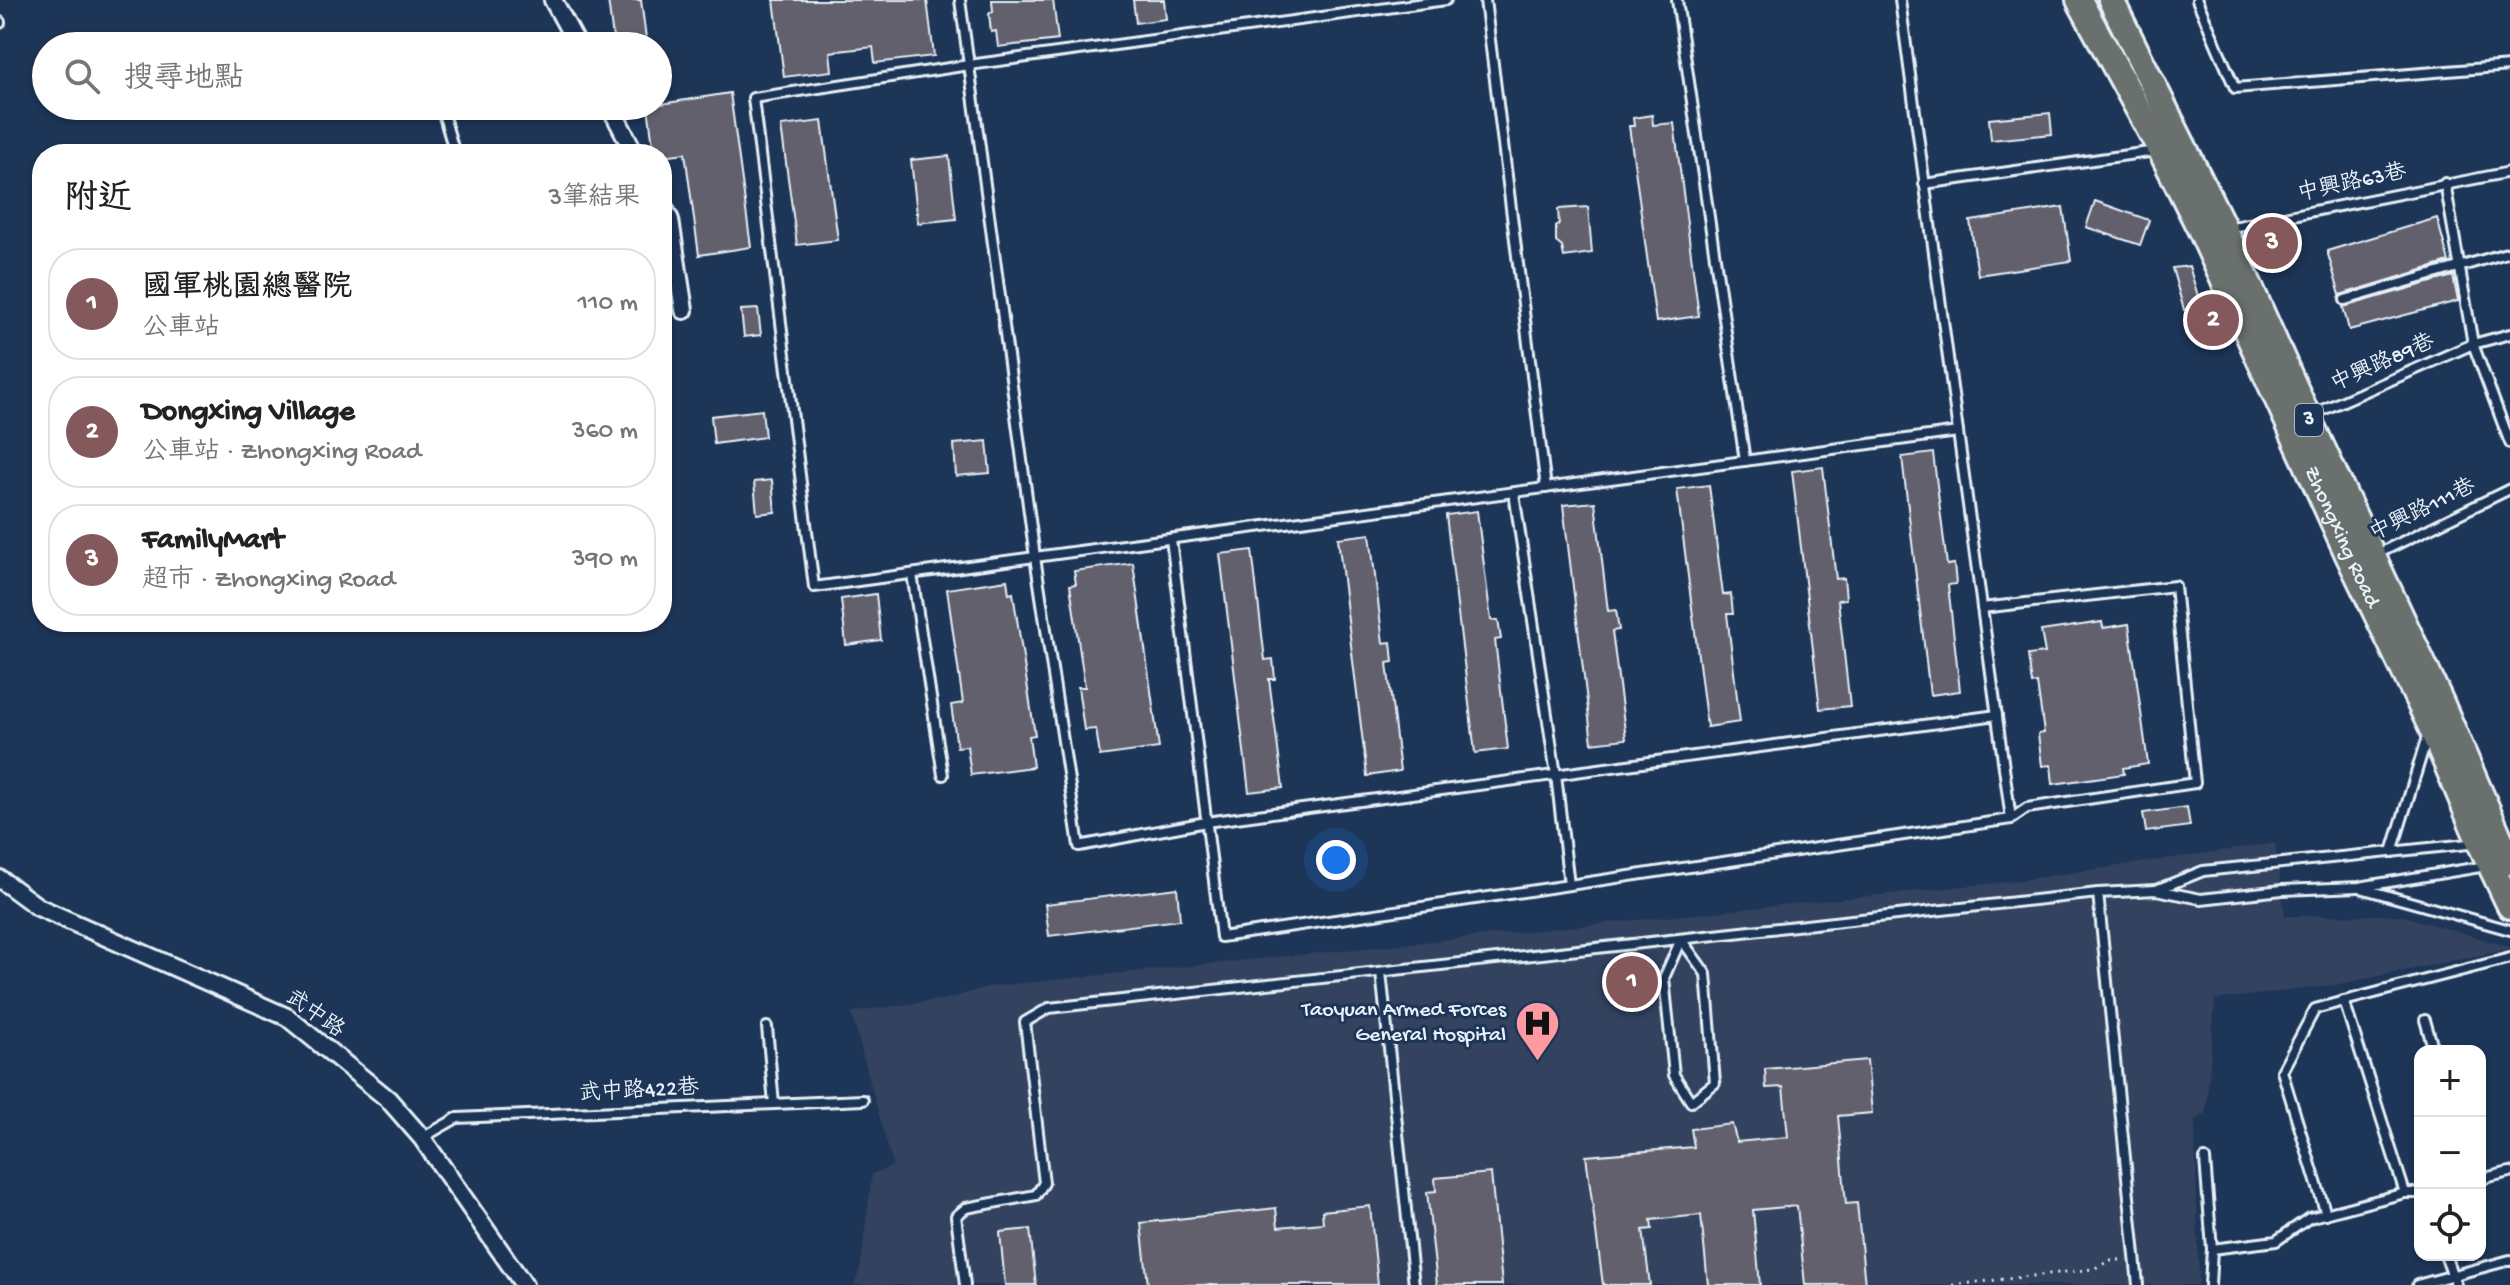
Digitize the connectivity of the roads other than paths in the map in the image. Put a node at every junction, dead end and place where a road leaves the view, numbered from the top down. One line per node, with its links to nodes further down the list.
1 (553, 0): 10 (street)
2 (960, 0): 11 (lane)
3 (1446, 0): 11 (lane)
4 (1485, 0): 33 (lane)
5 (1677, 0): 32 (lane)
6 (1900, 0): 20 (lane)
7 (2079, 0): 17 (main road, Zhongxing Road / 3)
8 (2111, 0): 17 (main road, Zhongxing Road / 3)
9 (2197, 0): 12 (lane)
10 (570, 32)
11 (969, 65): 37 (lane); 39 (lane)
12 (2510, 66)
13 (445, 120): 15 (lane)
14 (617, 120): 16 (street)
15 (452, 144)
16 (630, 144)
17 (2173, 150): 20 (lane); 21 (main road, Zhongxing Road / 3)
18 (2510, 172): 19 (lane, 中興路63巷)
19 (2445, 183): 21 (lane, 中興路63巷); 24 (lane)
20 (1924, 184): 30 (lane)
21 (2213, 231): 29 (main road, Zhongxing Road / 3); 38 (main road, Zhongxing Road / 3)
22 (672, 233): 26 (street)
23 (2510, 252): 24 (lane)
24 (2460, 268): 25 (lane); 28 (lane)
25 (2345, 300)
26 (684, 310)
27 (2510, 334): 28 (lane, 中興路89巷)
28 (2473, 344): 29 (lane, 中興路89巷); 31 (lane)
29 (2308, 417): 38 (main road, Zhongxing Road / 3)
30 (1958, 432): 32 (lane); 40 (lane)
31 (2510, 443)
32 (1745, 461): 33 (lane)
33 (1546, 488): 35 (lane)
34 (2510, 489): 38 (lane, 中興路111巷)
35 (1514, 493): 36 (lane); 44 (lane)
36 (1171, 539): 37 (lane); 46 (lane)
37 (1035, 557): 39 (lane); 46 (lane)
38 (2364, 562): 42 (main road, Zhongxing Road / 3); 48 (main road, Zhongxing Road / 3)
39 (912, 574): 43 (lane)
40 (1982, 608): 41 (lane); 45 (lane)
41 (1997, 715): 44 (lane); 45 (lane)
42 (2430, 725): 47 (lane); 48 (main road, Zhongxing Road / 3)
43 (943, 775)
44 (1556, 775): 46 (lane); 50 (lane)
45 (2011, 819): 50 (lane)
46 (1206, 822): 50 (lane)
47 (2392, 852): 48 (lane); 52 (lane)
48 (2495, 854): 51 (lane); 54 (main road, Zhongxing Road / 3)
49 (0, 879): 65 (street, 武中路)
50 (1569, 885)
51 (2359, 887): 52 (lane); 55 (lane)
52 (2156, 890): 53 (lane)
53 (2098, 893): 56 (lane); 79 (lane)
54 (2510, 906)
55 (2510, 930)
56 (1681, 939): 56 (lane); 58 (lane)
57 (2510, 958): 59 (lane)
58 (1381, 972): 77 (lane); 78 (lane)
59 (2344, 1001): 69 (lane); 71 (lane)
60 (2425, 1020): 62 (lane)
61 (767, 1027): 64 (lane)
62 (2432, 1045)
63 (863, 1100): 64 (lane, 武中路422巷)
64 (774, 1104): 65 (lane, 武中路422巷)
65 (422, 1138): 76 (street, 武中路)
66 (2205, 1159): 72 (lane)
67 (2510, 1172): 68 (lane)
68 (2486, 1178)
69 (2405, 1193): 70 (lane); 71 (lane)
70 (2414, 1193)
71 (2326, 1214): 72 (lane)
72 (2212, 1249): 80 (lane)
73 (2510, 1260): 75 (lane)
74 (2447, 1261): 75 (lane)
75 (2454, 1280): 81 (lane)
76 (524, 1285)
77 (965, 1285)
78 (1414, 1285)
79 (2138, 1285)
80 (2210, 1285)
81 (2417, 1285)

